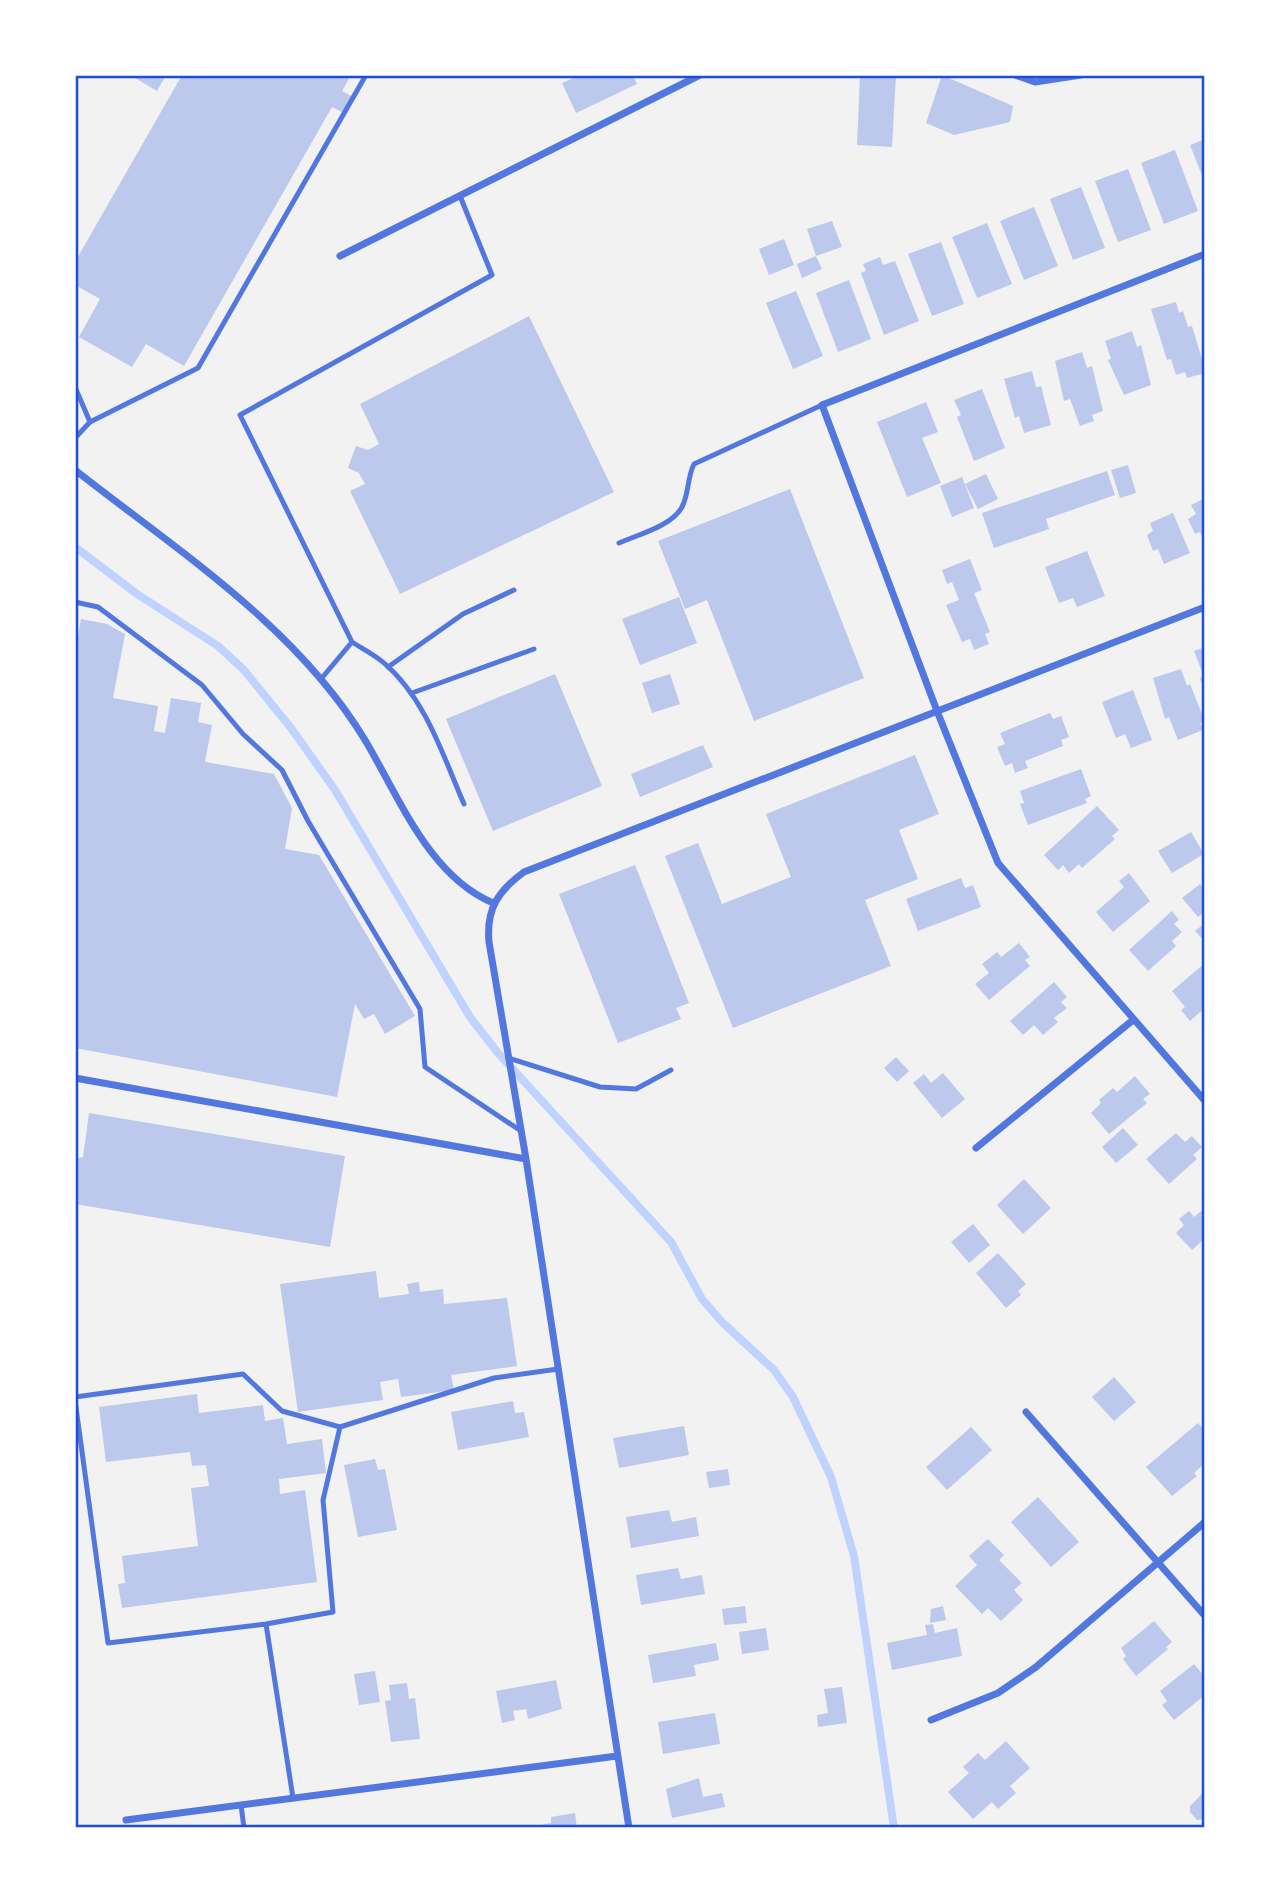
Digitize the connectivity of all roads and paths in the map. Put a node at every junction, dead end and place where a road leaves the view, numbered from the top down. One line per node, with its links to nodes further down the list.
1 (366, 75): 10 (lane)
2 (700, 75): 5 (street)
3 (1015, 75): 4 (street)
4 (1081, 75)
5 (460, 195): 7 (street); 17 (lane)
6 (1205, 254): 9 (street)
7 (340, 256)
8 (75, 387): 10 (lane)
9 (822, 405): 13 (lane); 22 (street)
10 (90, 422): 11 (lane)
11 (75, 438)
12 (75, 470): 20 (street)
13 (619, 543)
14 (514, 590): 19 (lane)
15 (75, 602): 30 (lane)
16 (1205, 607): 22 (street)
17 (352, 642): 19 (lane); 20 (lane)
18 (534, 649): 21 (lane)
19 (388, 667): 21 (lane)
20 (321, 679): 24 (street)
21 (412, 694): 23 (lane)
22 (937, 711): 24 (street); 25 (street)
23 (464, 804)
24 (493, 903): 26 (street)
25 (1133, 1020): 29 (street); 31 (street)
26 (508, 1058): 27 (lane); 30 (street)
27 (671, 1070)
28 (75, 1078): 32 (street)
29 (1205, 1101)
30 (521, 1131): 32 (street)
31 (976, 1149)
32 (526, 1159): 33 (street)
33 (558, 1369): 36 (lane); 42 (street)
34 (75, 1398): 36 (lane); 40 (lane)
35 (1026, 1412): 38 (street)
36 (340, 1427): 40 (lane)
37 (1205, 1522): 38 (street)
38 (1158, 1563): 39 (street); 41 (street)
39 (1205, 1616)
40 (266, 1624): 43 (lane)
41 (931, 1720)
42 (617, 1756): 43 (street); 47 (street)
43 (293, 1798): 44 (street)
44 (241, 1805): 45 (street); 46 (lane)
45 (126, 1820)
46 (244, 1828)
47 (629, 1828)

